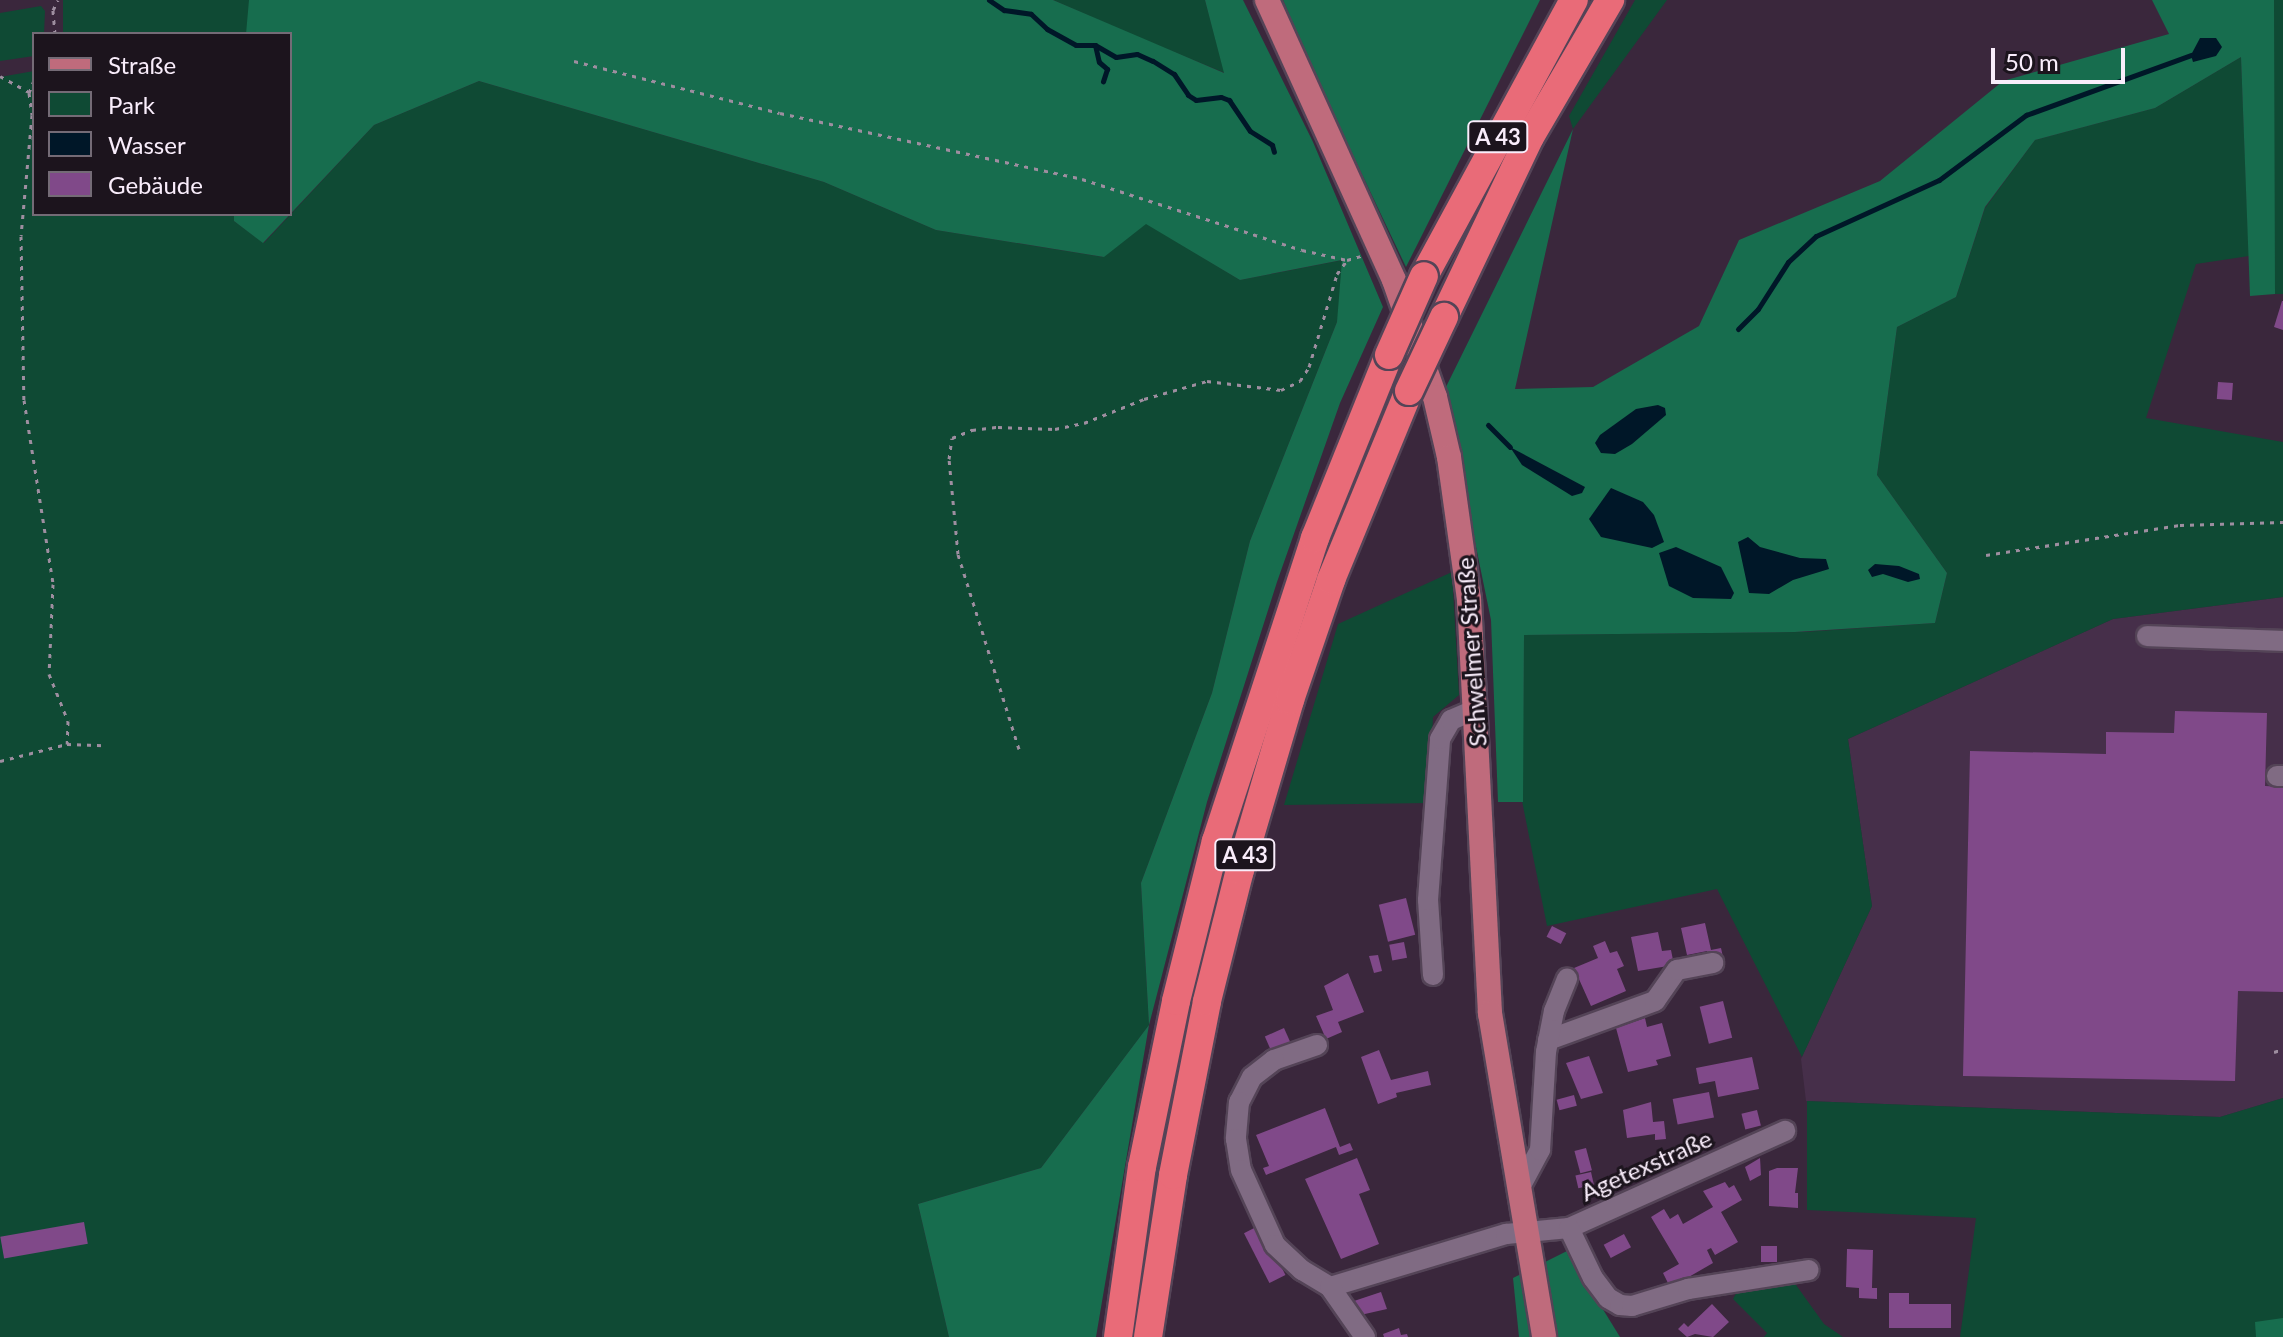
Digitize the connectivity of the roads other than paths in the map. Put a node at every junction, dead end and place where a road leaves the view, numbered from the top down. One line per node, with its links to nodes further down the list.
1 (1267, 0): 6 (main road, Schwelmer Straße)
2 (1574, 0): 18 (highway, A 43, bridge)
3 (1610, 0): 19 (highway, A 43, bridge)
4 (2147, 636): 5 (street)
5 (2283, 641)
6 (1477, 709): 8 (street); 13 (main road, Schwelmer Straße)
7 (1713, 963): 10 (street)
8 (1433, 975)
9 (1567, 978): 10 (street)
10 (1548, 1040): 13 (street)
11 (1317, 1045): 17 (street)
12 (1785, 1131): 14 (street, Agetexstraße)
13 (1518, 1191): 15 (main road, Schwelmer Straße)
14 (1569, 1228): 15 (street, Agetexstraße); 16 (street)
15 (1525, 1235): 17 (street, Agetexstraße); 21 (main road, Schwelmer Straße)
16 (1809, 1270)
17 (1330, 1287): 20 (street)
18 (1118, 1337)
19 (1148, 1337)
20 (1365, 1337)
21 (1544, 1337)

